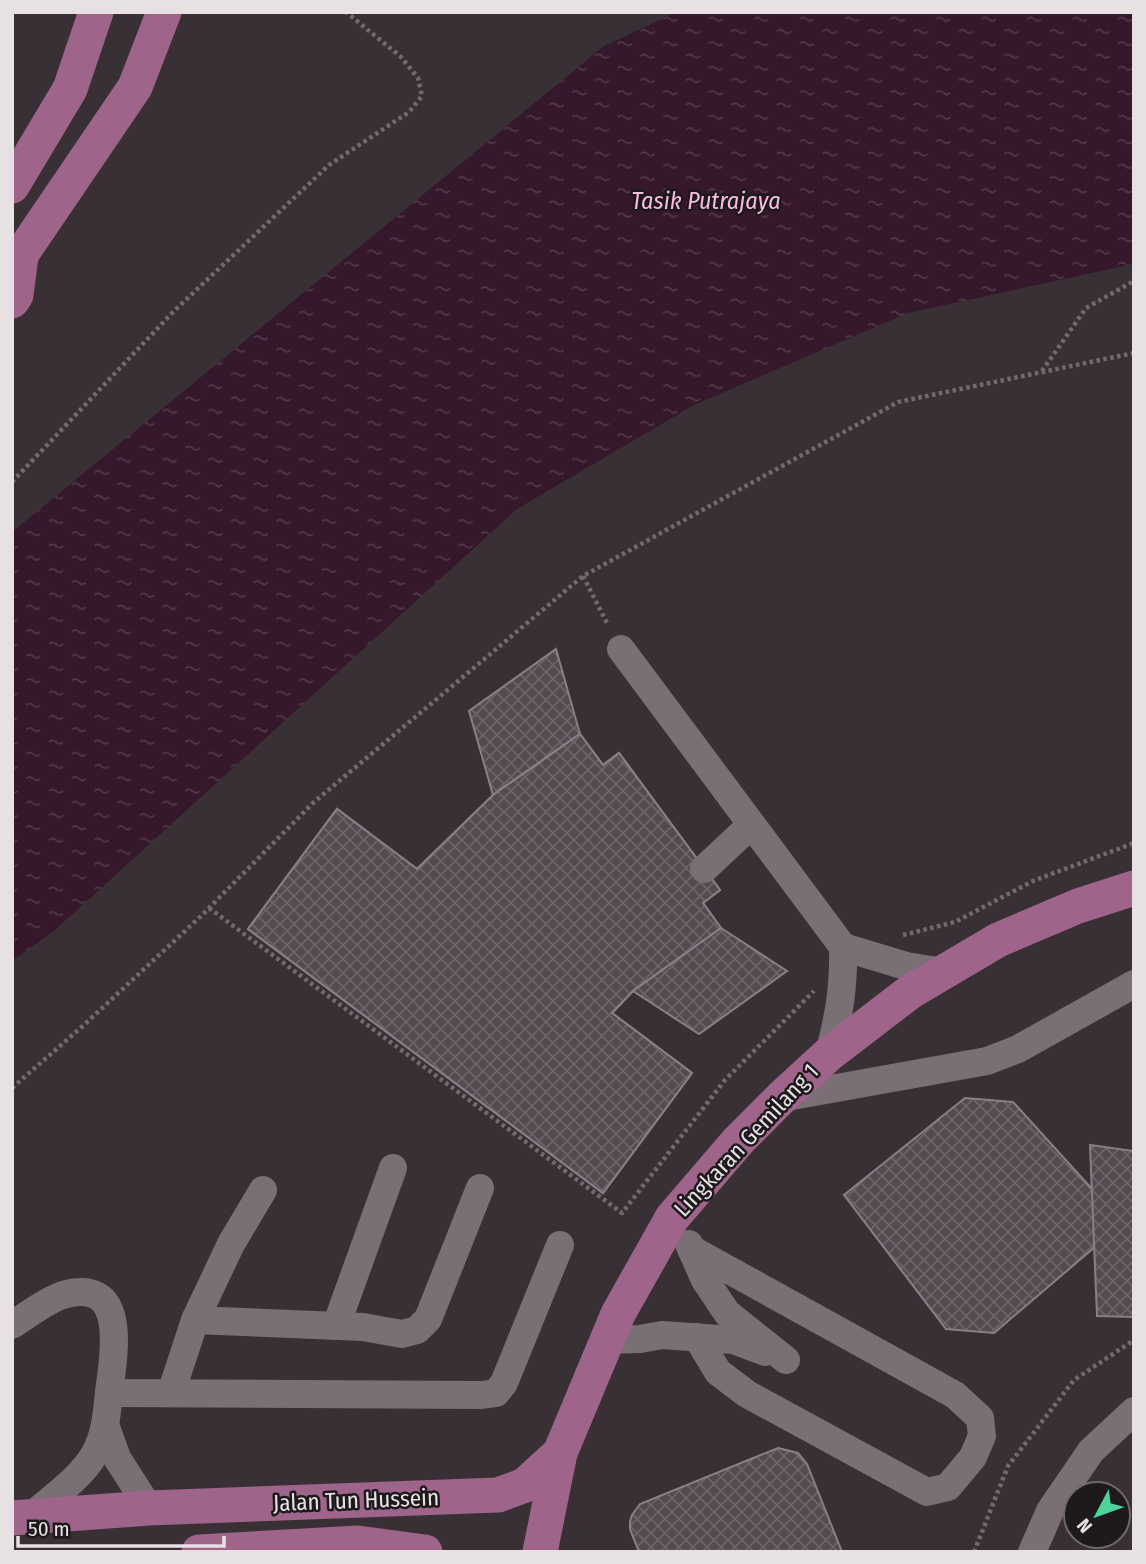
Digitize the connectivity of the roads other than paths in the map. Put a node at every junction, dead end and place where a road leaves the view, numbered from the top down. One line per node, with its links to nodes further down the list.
1 (96, 12): 3 (main road)
2 (164, 12): 4 (main road)
3 (12, 186)
4 (16, 262): 5 (main road)
5 (12, 301)
6 (621, 649): 7 (street)
7 (751, 825): 8 (street); 10 (street)
8 (704, 869)
9 (1134, 888): 11 (main road, Lingkaran Gemilang 1)
10 (844, 947): 11 (street); 13 (street)
11 (944, 972): 13 (main road, Lingkaran Gemilang 1)
12 (1134, 984): 14 (street)
13 (828, 1054): 14 (main road, Lingkaran Gemilang 1)
14 (781, 1098): 18 (main road, Lingkaran Gemilang 1)
15 (393, 1168): 23 (street)
16 (480, 1188): 23 (street)
17 (263, 1190): 21 (street)
18 (680, 1208): 20 (street); 25 (main road, Lingkaran Gemilang 1)
19 (560, 1245): 27 (street)
20 (691, 1249): 24 (street); 24 (street)
21 (195, 1320): 23 (street); 27 (street)
22 (12, 1325): 26 (street)
23 (336, 1326)
24 (697, 1337): 25 (street)
25 (606, 1340): 30 (main road, Lingkaran Gemilang 1)
26 (109, 1393): 27 (street); 29 (street)
27 (171, 1393)
28 (1134, 1411): 36 (street)
29 (106, 1427): 31 (street); 32 (street)
30 (560, 1453): 31 (main road, Jalan Tun Hussein); 35 (main road, Lingkaran Gemilang 1)
31 (149, 1508): 32 (main road, Jalan Tun Hussein)
32 (21, 1518)
33 (199, 1552): 34 (main road, Jalan Tun Hussein)
34 (425, 1552)
35 (540, 1552)
36 (1032, 1552)

